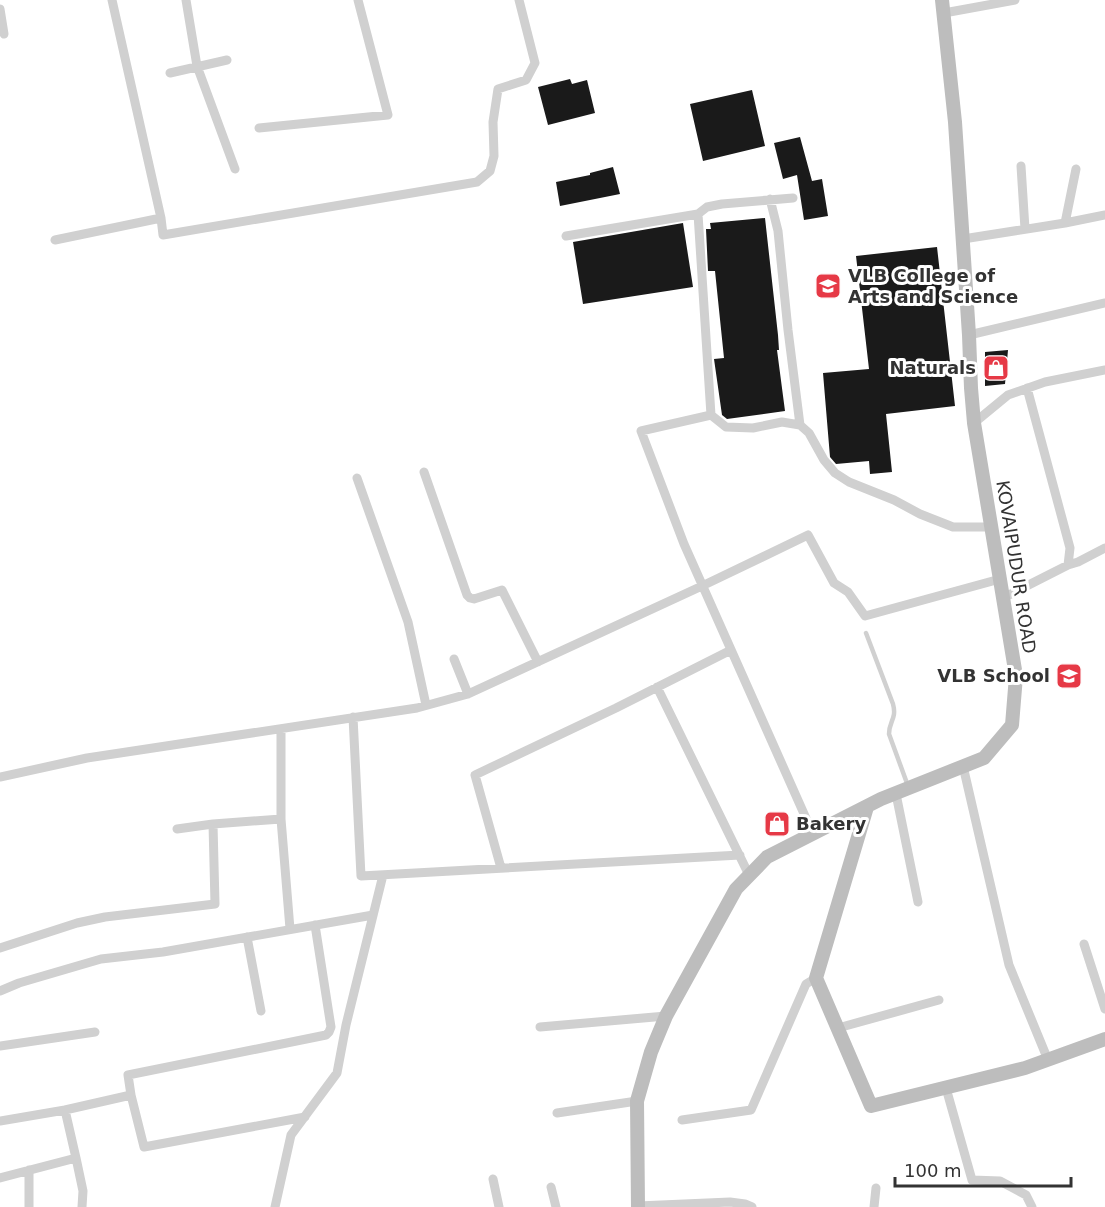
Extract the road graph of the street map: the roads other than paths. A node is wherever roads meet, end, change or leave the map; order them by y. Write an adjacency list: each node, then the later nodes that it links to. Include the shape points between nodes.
1 (112, 0): 20 (street)
2 (186, 0): 10 (street)
3 (358, 0): 12 (street, via 388,115)
4 (519, 0): 20 (street, via 535,63 526,80 498,89 494,156 490,171 477,182 163,235)
5 (1015, 0): 6 (street)
6 (943, 7): 24 (main road, KOVAIPUDUR ROAD)
7 (0, 9): 8 (street)
8 (4, 34)
9 (227, 60): 10 (street)
10 (197, 66): 11 (street); 14 (street)
11 (170, 73)
12 (259, 129)
13 (1021, 166): 22 (street)
14 (235, 169)
15 (1076, 169): 21 (street)
16 (793, 198): 17 (street)
17 (770, 200): 18 (street, via 722,204); 32 (street, via 778,231)
18 (698, 214): 23 (street); 30 (street)
19 (1105, 215): 21 (street)
20 (161, 218): 25 (street)
21 (1065, 223): 22 (street)
22 (1025, 229): 24 (street)
23 (566, 236)
24 (963, 239): 27 (main road, KOVAIPUDUR ROAD)
25 (55, 240)
26 (1105, 303): 27 (street)
27 (969, 335): 31 (main road, KOVAIPUDUR ROAD)
28 (1105, 370): 29 (street)
29 (1027, 388): 31 (street, via 1008,395); 37 (street, via 1070,548)
30 (711, 415): 32 (street, via 726,427 753,428 782,422); 39 (street, via 640,430)
31 (974, 423): 35 (main road, KOVAIPUDUR ROAD)
32 (800, 425): 35 (street, via 835,473 849,482 952,528)
33 (424, 472): 44 (street, via 467,595 474,599 502,590)
34 (357, 478): 47 (street, via 408,622)
35 (991, 527): 38 (main road, KOVAIPUDUR ROAD)
36 (1105, 548): 37 (street)
37 (1068, 565): 40 (street)
38 (1000, 579): 39 (street, via 865,616 848,592 834,584 808,535); 40 (main road, KOVAIPUDUR ROAD)
39 (702, 586): 42 (street); 44 (street)
40 (1003, 598): 50 (main road, KOVAIPUDUR ROAD, via 1016,676 1012,725 984,758)
41 (866, 633): 52 (lane, via 893,704 895,716 889,734)
42 (730, 650): 45 (street); 57 (street)
43 (454, 659): 46 (street)
44 (538, 662): 46 (street)
45 (657, 687): 58 (street); 59 (street, via 475,775)
46 (468, 694): 47 (street)
47 (426, 705): 48 (street)
48 (353, 717): 49 (street); 60 (street, via 361,876)
49 (281, 729): 51 (street, via 87,758); 54 (street)
50 (963, 766): 52 (main road, KOVAIPUDUR ROAD); 80 (street, via 1009,965)
51 (0, 777)
52 (903, 791): 53 (main road, KOVAIPUDUR ROAD); 62 (street)
53 (867, 807): 57 (main road, KOVAIPUDUR ROAD); 69 (main road)
54 (281, 819): 55 (street); 65 (street)
55 (213, 824): 56 (street); 68 (street, via 215,904 96,919)
56 (177, 829)
57 (813, 834): 61 (main road, KOVAIPUDUR ROAD, via 766,857)
58 (740, 855): 59 (street); 61 (street)
59 (501, 868): 60 (street)
60 (383, 875): 63 (street)
61 (749, 875): 74 (main road, KOVAIPUDUR ROAD, via 736,889)
62 (918, 902)
63 (373, 915): 64 (street); 86 (street, via 337,1074)
64 (315, 925): 65 (street); 82 (street, via 331,1027 326,1035 128,1075)
65 (290, 929): 66 (street)
66 (247, 937): 70 (street, via 101,959); 73 (street)
67 (1084, 944): 72 (street)
68 (0, 948)
69 (816, 978): 76 (main road); 87 (street, via 806,984 751,1110)
70 (0, 991)
71 (939, 1000): 76 (street)
72 (1105, 1010)
73 (261, 1011)
74 (666, 1016): 75 (street); 83 (main road, KOVAIPUDUR ROAD)
75 (540, 1027)
76 (837, 1028): 81 (main road, via 871,1106)
77 (95, 1032): 79 (street)
78 (1105, 1039): 80 (main road)
79 (0, 1046)
80 (1048, 1060): 81 (main road)
81 (946, 1088): 103 (street, via 972,1180 999,1181 1026,1195)
82 (131, 1095): 84 (street); 86 (street, via 144,1147)
83 (637, 1101): 85 (street); 95 (main road, KOVAIPUDUR ROAD)
84 (65, 1110): 88 (street); 89 (street)
85 (557, 1113)
86 (305, 1117): 98 (street, via 291,1135)
87 (682, 1120)
88 (0, 1121)
89 (76, 1158): 90 (street); 97 (street)
90 (29, 1170): 91 (street); 96 (street)
91 (0, 1178)
92 (493, 1179): 99 (street)
93 (551, 1186): 100 (street)
94 (876, 1188): 102 (street)
95 (638, 1206): 101 (street, via 730,1202)
96 (29, 1207)
97 (82, 1207)
98 (275, 1207)
99 (499, 1207)
100 (555, 1207)
101 (752, 1207)
102 (874, 1207)
103 (1032, 1207)

